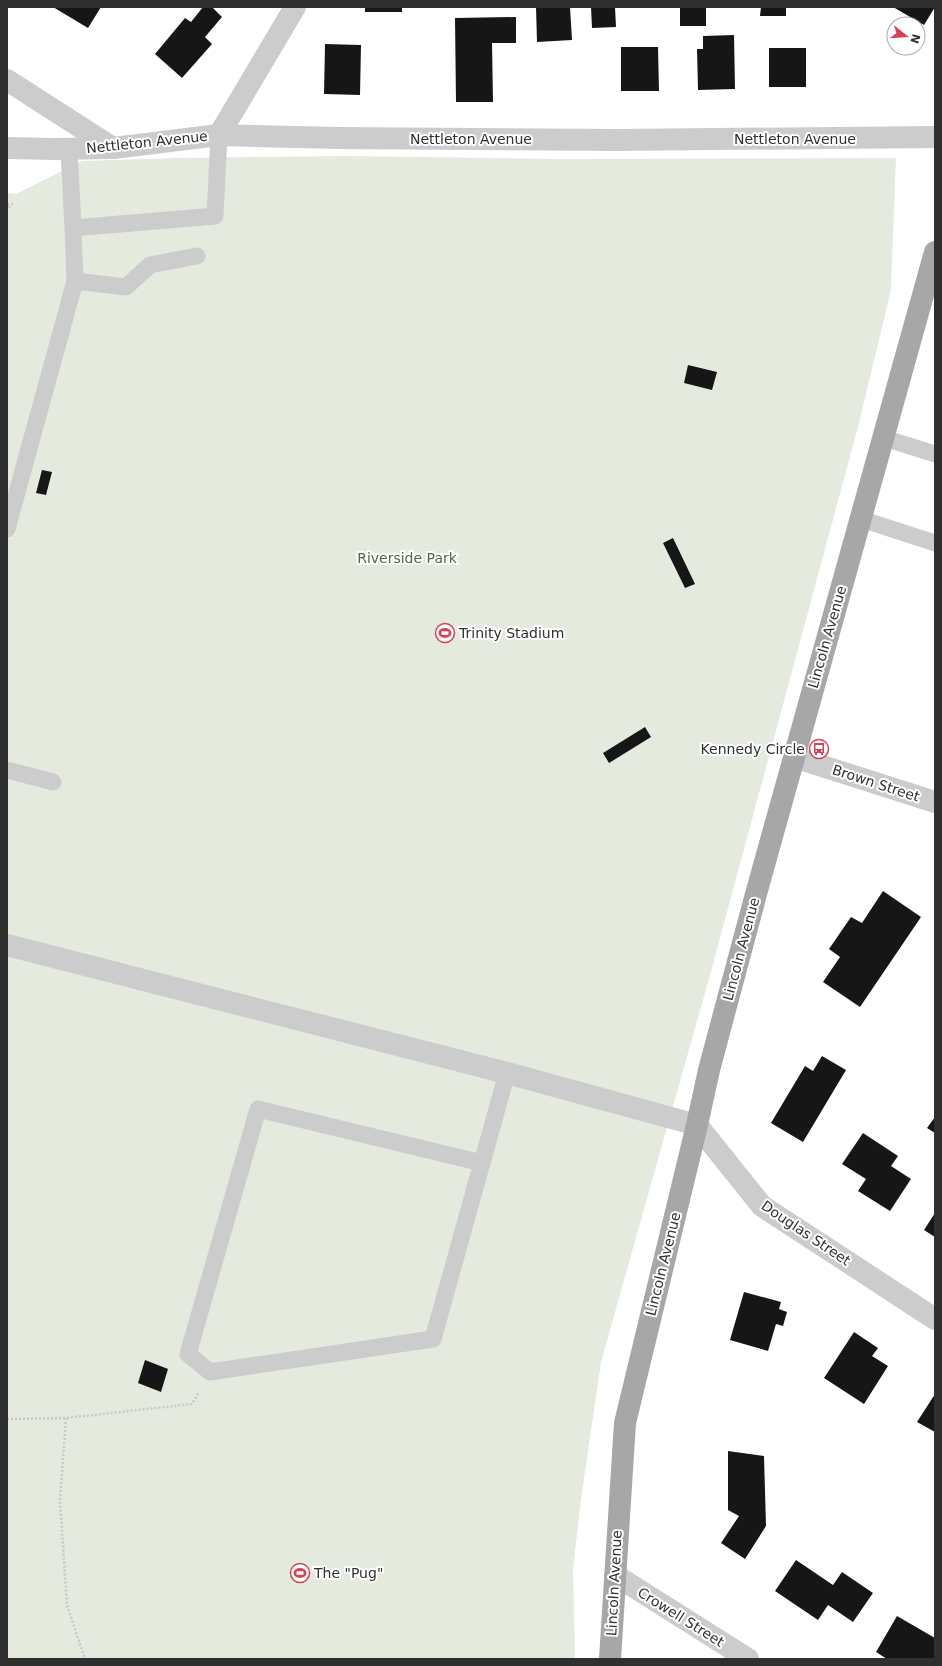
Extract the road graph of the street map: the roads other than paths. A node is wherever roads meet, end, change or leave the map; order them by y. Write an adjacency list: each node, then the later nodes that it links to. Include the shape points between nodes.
1 (295, 7): 3 (street)
2 (7, 80): 6 (street)
3 (219, 135): 4 (street, Nettleton Avenue, via 616,140); 6 (street, Nettleton Avenue); 8 (lane, via 215,216)
4 (935, 137)
5 (7, 148): 7 (street, Nettleton Avenue)
6 (113, 148): 7 (street, Nettleton Avenue)
7 (70, 149): 8 (lane)
8 (73, 228): 11 (lane)
9 (935, 252): 12 (main road, Lincoln Avenue)
10 (197, 256): 11 (lane, via 150,265 126,287)
11 (75, 281): 15 (lane)
12 (884, 438): 13 (lane); 14 (main road, Lincoln Avenue)
13 (935, 454)
14 (861, 520): 16 (lane); 17 (main road, Lincoln Avenue)
15 (7, 529)
16 (935, 543)
17 (794, 757): 20 (street, Brown Street); 23 (main road, Lincoln Avenue, via 708,1070)
18 (7, 770): 19 (lane)
19 (53, 782)
20 (935, 802)
21 (7, 945): 22 (street)
22 (506, 1073): 23 (street); 24 (lane)
23 (697, 1125): 25 (street, Douglas Street, via 762,1206); 26 (main road, Lincoln Avenue, via 625,1423)
24 (482, 1163): 24 (lane, via 433,1339 210,1372 188,1354 258,1109)
25 (935, 1319)
26 (615, 1575): 27 (main road, Lincoln Avenue); 28 (street, Crowell Street)
27 (610, 1659)
28 (748, 1659)

